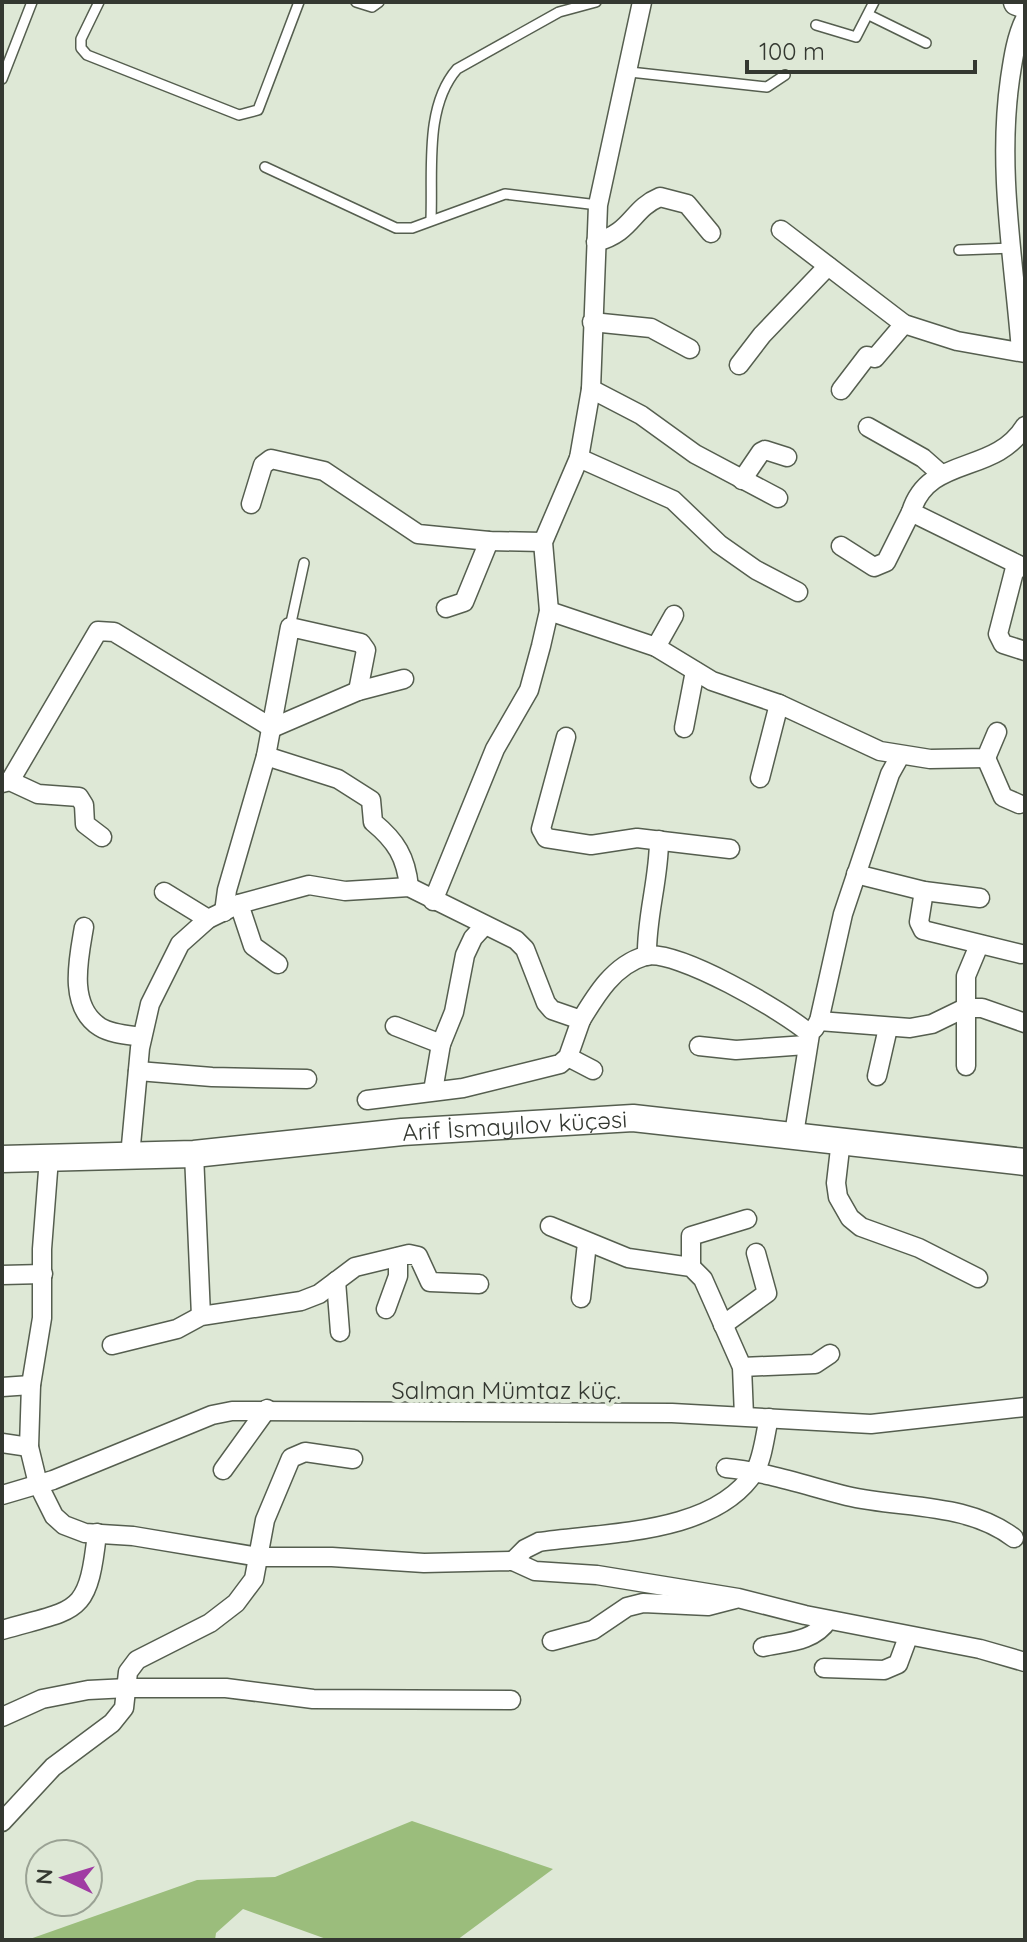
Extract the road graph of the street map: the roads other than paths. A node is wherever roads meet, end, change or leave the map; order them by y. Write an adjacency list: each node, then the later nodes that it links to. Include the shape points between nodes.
1 (32, 2): 17 (lane)
2 (99, 2): 3 (lane, via 81,39 87,55 248,115 258,110)
3 (299, 2)
4 (356, 2): 5 (lane, via 372,7)
5 (379, 2)
6 (596, 2): 20 (lane, via 559,12 457,69 447,81 436,111)
7 (642, 2): 15 (street)
8 (874, 2): 11 (lane)
9 (1017, 2): 10 (street)
10 (1025, 5)
11 (869, 15): 13 (lane, via 856,37); 14 (lane)
12 (1025, 19): 24 (street, via 1003,130)
13 (816, 25)
14 (926, 43)
15 (630, 72): 16 (lane, via 767,87); 19 (street)
16 (785, 75)
17 (2, 79)
18 (265, 167): 20 (lane, via 396,228)
19 (598, 205): 20 (lane, via 505,194); 23 (street)
20 (431, 219)
21 (781, 230): 26 (street)
22 (711, 233): 23 (street, via 687,204 660,197 644,206 619,235)
23 (596, 242): 27 (street)
24 (1013, 248): 25 (lane); 30 (street)
25 (959, 250)
26 (828, 266): 28 (street); 31 (street)
27 (592, 322): 29 (street, via 651,328); 32 (street)
28 (904, 324): 30 (street, via 957,341); 33 (street, via 875,358 867,356)
29 (690, 349)
30 (1023, 352)
31 (739, 365)
32 (591, 389): 37 (street); 39 (street)
33 (841, 390)
34 (1025, 426): 38 (street, via 997,455)
35 (868, 427): 38 (street)
36 (787, 457): 39 (street, via 761,452)
37 (579, 458): 44 (street); 48 (street, via 673,500 719,544)
38 (940, 473): 42 (street, via 923,486)
39 (742, 480): 40 (street)
40 (778, 498)
41 (251, 504): 43 (street, via 263,465 271,459 324,471 418,534)
42 (911, 512): 45 (street, via 881,566 874,567); 47 (street)
43 (489, 541): 44 (street); 49 (street, via 464,602)
44 (543, 542): 50 (street)
45 (841, 546)
46 (304, 563): 52 (lane)
47 (1021, 566): 54 (street, via 998,634 1003,644)
48 (798, 592)
49 (446, 608)
50 (549, 611): 53 (street); 77 (street, via 529,690 495,749)
51 (674, 615): 53 (street)
52 (290, 627): 57 (street, via 361,643 366,650); 59 (street)
53 (656, 647): 55 (street)
54 (1025, 651)
55 (695, 671): 58 (street); 60 (street)
56 (404, 679): 57 (street)
57 (358, 691): 59 (street)
58 (779, 704): 64 (street); 66 (street)
59 (272, 728): 63 (street); 67 (street, via 114,632 98,631)
60 (684, 728)
61 (997, 732): 65 (street)
62 (566, 737): 70 (street, via 541,829 546,838 591,845)
63 (266, 756): 73 (street, via 338,779 371,800 373,822 393,838 403,856); 78 (street)
64 (900, 756): 65 (street); 72 (street)
65 (986, 758): 68 (street, via 1003,797)
66 (760, 778)
67 (6, 782): 69 (street, via 38,794 79,797 85,824)
68 (1019, 804)
69 (102, 837)
70 (659, 840): 71 (street); 83 (street)
71 (730, 849)
72 (856, 874): 74 (street); 90 (street)
73 (409, 887): 77 (street); 78 (street, via 345,891 309,885)
74 (924, 891): 76 (street); 81 (street, via 919,922 923,930)
75 (164, 892): 78 (street)
76 (980, 898)
77 (433, 901): 79 (street)
78 (224, 912): 84 (street, via 253,946); 91 (street, via 180,944 150,1004)
79 (484, 926): 86 (street, via 525,949 552,1010); 92 (street, via 465,955 454,1012)
80 (84, 927): 91 (street, via 79,995 102,1029)
81 (979, 945): 82 (street); 85 (street, via 966,976)
82 (1021, 954)
83 (647, 956): 86 (street, via 621,968 599,990); 90 (street, via 717,977)
84 (278, 964)
85 (965, 1008): 87 (street, via 982,1008); 89 (street, via 932,1024); 95 (street)
86 (581, 1020): 94 (street)
87 (1025, 1023)
88 (395, 1026): 92 (street)
89 (888, 1028): 90 (street); 98 (street)
90 (812, 1033): 93 (street, via 736,1050); 102 (street)
91 (142, 1037): 97 (street)
92 (441, 1044): 100 (street)
93 (699, 1046)
94 (568, 1057): 96 (street); 100 (street, via 540,1072)
95 (966, 1066)
96 (593, 1070)
97 (138, 1071): 99 (street); 105 (street)
98 (877, 1076)
99 (307, 1079)
100 (433, 1091): 101 (street)
101 (367, 1100)
102 (794, 1134): 103 (street, Arif İsmayılov küçəsi); 104 (street, Arif İsmayılov küçəsi, via 633,1118 402,1132)
103 (841, 1140): 108 (street, Arif İsmayılov küçəsi); 117 (street, via 836,1183 850,1218)
104 (194, 1154): 105 (street, Arif İsmayılov küçəsi); 122 (street)
105 (130, 1156): 106 (street, Arif İsmayılov küçəsi)
106 (49, 1158): 107 (street, Arif İsmayılov küçəsi); 115 (street)
107 (2, 1159)
108 (1025, 1162)
109 (747, 1219): 114 (street, via 691,1236)
110 (550, 1226): 111 (street)
111 (587, 1243): 114 (street, via 628,1258); 120 (street)
112 (756, 1253): 123 (street, via 767,1293)
113 (398, 1257): 118 (street, via 355,1267); 119 (street, via 418,1256 430,1282); 121 (street, via 398,1276)
114 (691, 1267): 123 (street, via 703,1279)
115 (43, 1274): 116 (street); 128 (street)
116 (2, 1275)
117 (978, 1278)
118 (336, 1281): 122 (street, via 301,1301); 124 (street)
119 (479, 1284)
120 (581, 1298)
121 (386, 1309)
122 (201, 1316): 125 (street, via 177,1329)
123 (723, 1325): 127 (street)
124 (340, 1332)
125 (112, 1345)
126 (830, 1354): 127 (street, via 815,1364)
127 (742, 1367): 132 (street)
128 (31, 1385): 129 (street); 135 (street)
129 (2, 1387)
130 (1025, 1407): 133 (street, Salman Mümtaz küç., via 895,1423)
131 (267, 1409): 132 (street, Salman Mümtaz küç.); 138 (street); 140 (street, Salman Mümtaz küç., via 212,1415)
132 (744, 1416): 133 (street, Salman Mümtaz küç.)
133 (769, 1418): 139 (street)
134 (2, 1443): 135 (street)
135 (29, 1447): 140 (street)
136 (353, 1459): 144 (street, via 305,1452 291,1458 265,1520)
137 (726, 1468): 139 (street)
138 (223, 1470)
139 (756, 1470): 143 (street, via 849,1496 964,1513); 145 (street, via 732,1496 704,1514 654,1527 539,1542)
140 (38, 1484): 141 (street, Salman Mümtaz küç.); 142 (street, via 64,1525)
141 (2, 1495)
142 (97, 1533): 144 (street); 148 (street, via 86,1596 65,1612)
143 (1014, 1538)
144 (259, 1557): 145 (street); 154 (street, via 254,1579 236,1603 210,1623 137,1660 128,1672)
145 (513, 1561): 146 (street, via 535,1571 597,1575)
146 (738, 1598): 147 (street); 150 (street, via 708,1606 643,1603 627,1607 593,1630)
147 (828, 1620): 149 (street); 151 (street, via 808,1637)
148 (2, 1630)
149 (908, 1637): 152 (street); 153 (street, via 898,1664 884,1670)
150 (552, 1641)
151 (763, 1647)
152 (1025, 1662)
153 (824, 1668)
154 (128, 1688): 155 (street, via 226,1688 313,1699); 156 (street, via 42,1699); 157 (street, via 124,1708 112,1723 53,1767)
155 (511, 1700)
156 (2, 1717)
157 (2, 1822)

